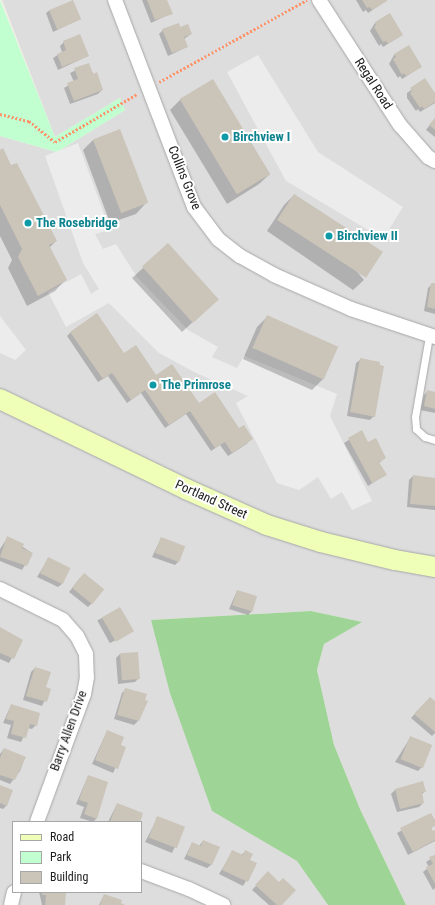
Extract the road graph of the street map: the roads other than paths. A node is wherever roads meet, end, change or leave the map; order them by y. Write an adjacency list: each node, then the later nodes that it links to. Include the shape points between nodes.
1 (115, 0): 4 (street, Collins Grove, via 194,207 218,239 240,256 274,275 351,310)
2 (319, 0): 3 (street, Regal Road, via 400,126)
3 (435, 161)
4 (432, 337): 6 (lane, via 415,417 416,429 425,438)
5 (0, 399): 7 (main road, Portland Street, via 186,489 267,525 321,542 395,560)
6 (435, 440)
7 (435, 566)
8 (0, 589): 9 (street, Barry Allen Drive, via 63,620 77,636 86,654 87,677 84,694)
9 (37, 821)
10 (142, 870): 13 (street)
11 (14, 893): 12 (street)
12 (11, 905)
13 (223, 905)

